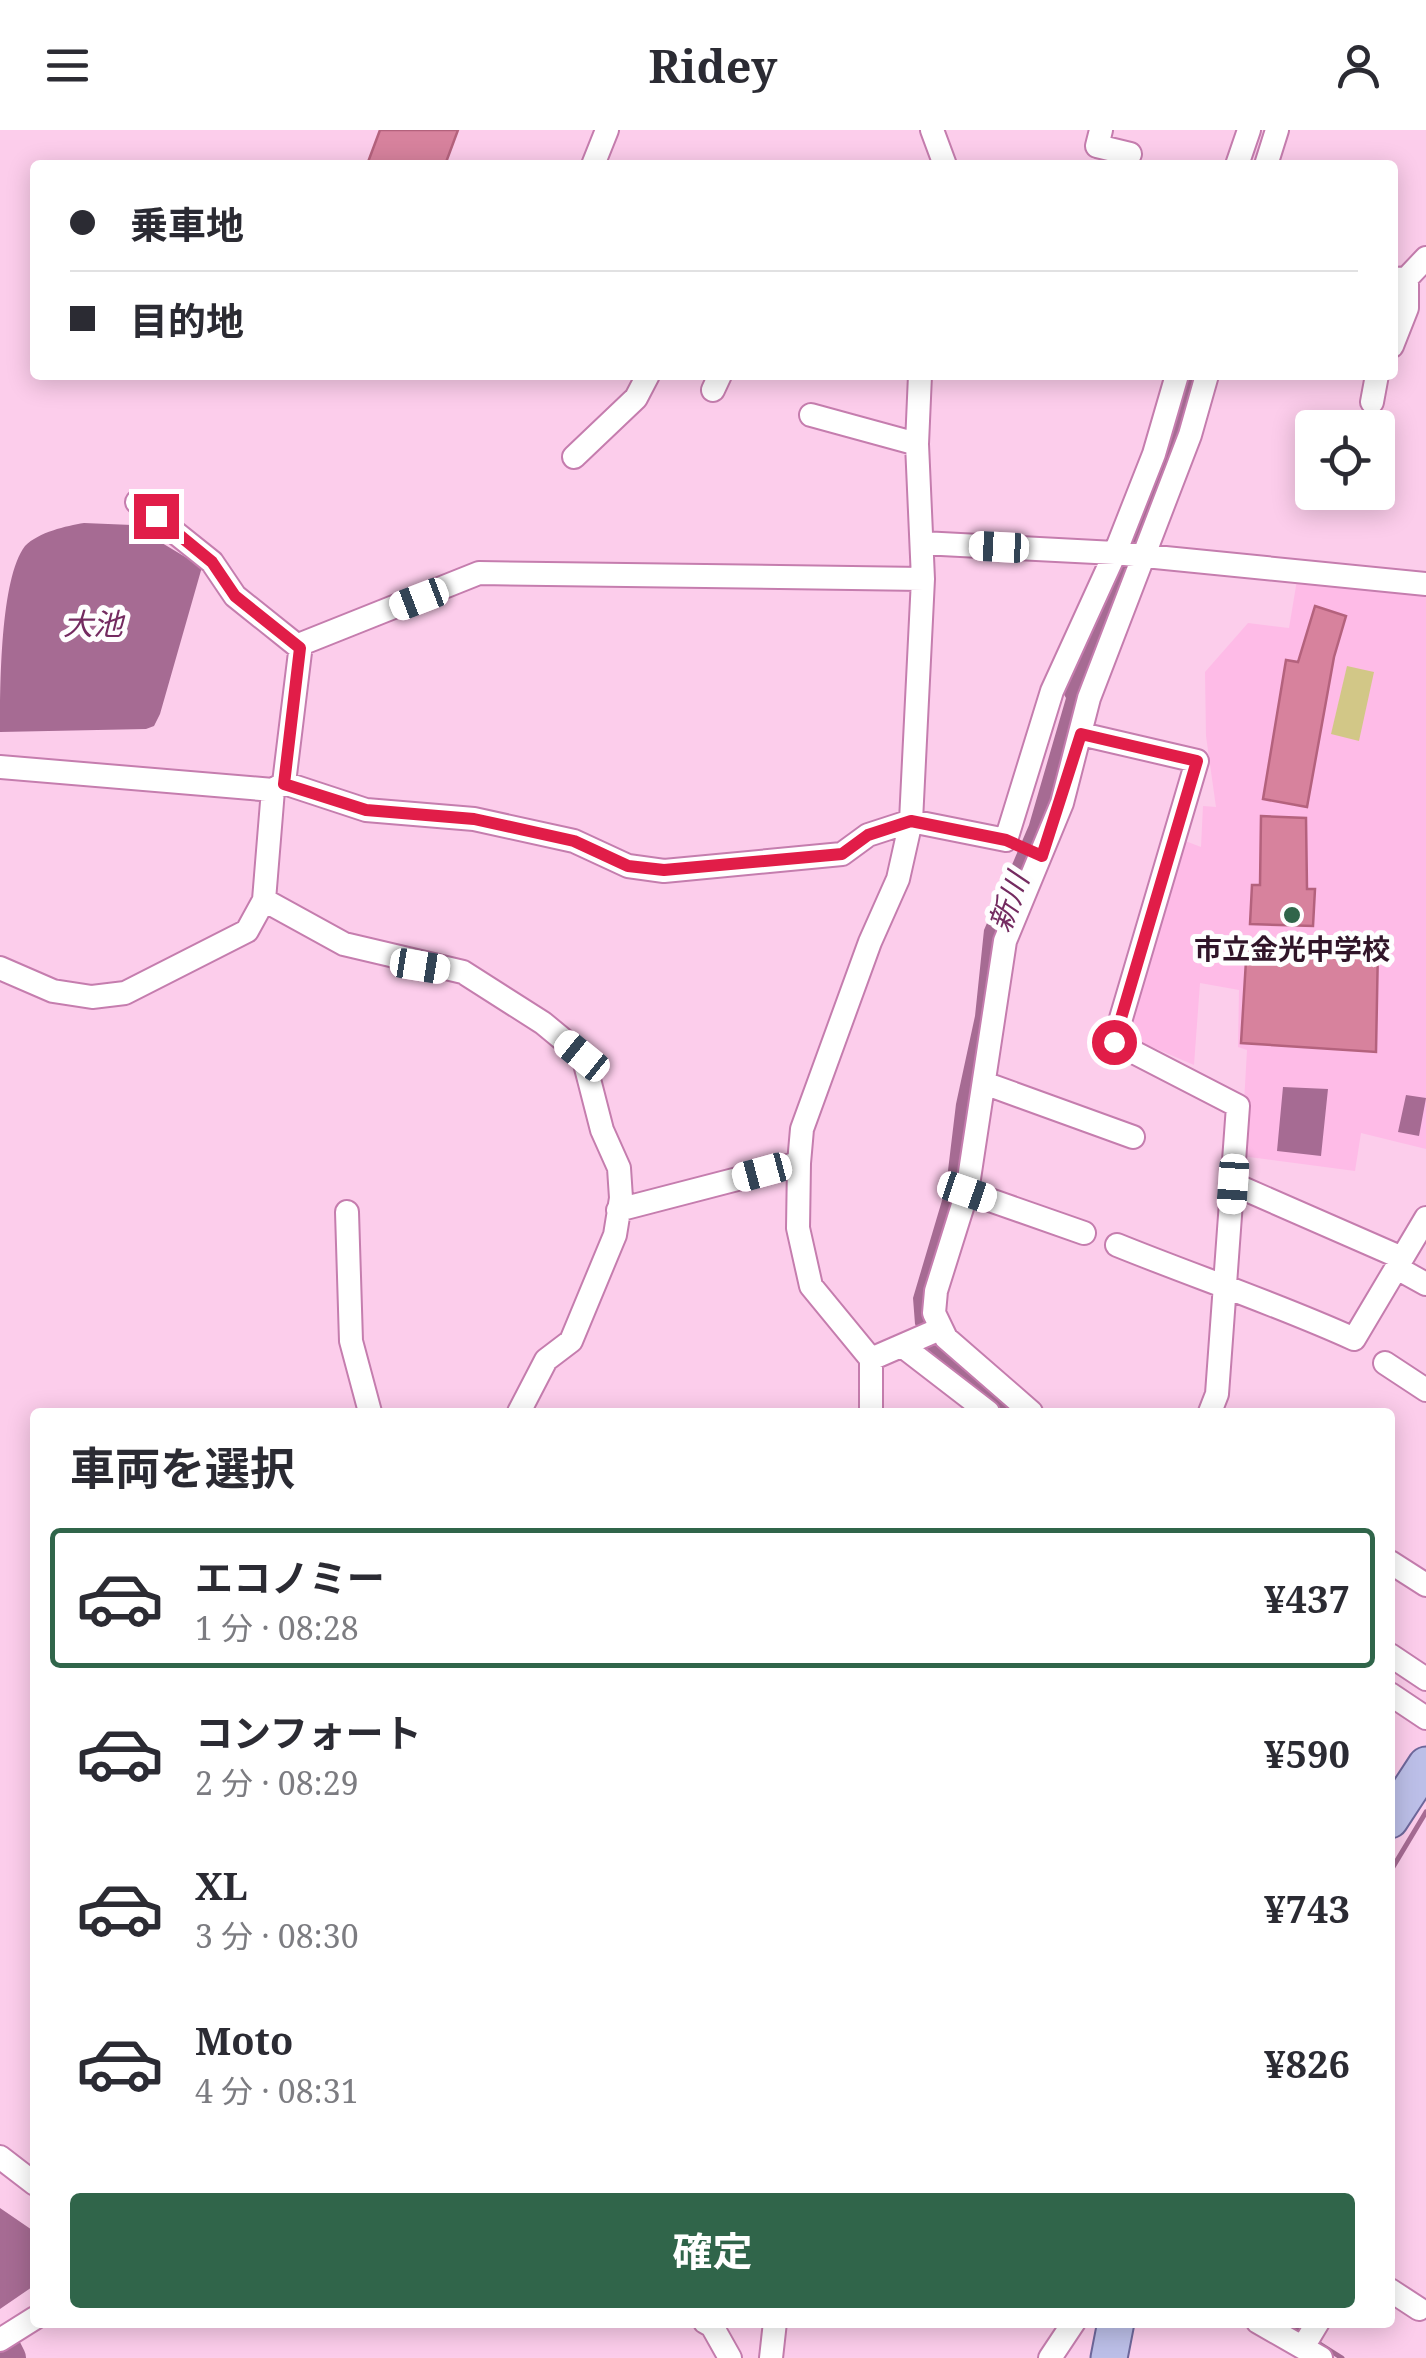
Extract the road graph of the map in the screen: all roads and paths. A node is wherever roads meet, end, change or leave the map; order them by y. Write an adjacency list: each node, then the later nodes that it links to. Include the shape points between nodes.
1 (607, 130): 7 (street)
2 (932, 130): 8 (street)
3 (1101, 130): 6 (street, via 1097,146)
4 (1249, 130): 9 (street)
5 (1277, 130): 10 (street)
6 (1130, 154)
7 (595, 160)
8 (943, 160)
9 (1239, 160)
10 (1268, 160)
11 (1426, 258): 12 (street)
12 (1400, 279): 13 (street, via 1407,308)
13 (1398, 331)
14 (645, 380): 22 (street, via 636,398)
15 (917, 380): 21 (street)
16 (1176, 380): 25 (street)
17 (1205, 380): 26 (street)
18 (1376, 380): 19 (street)
19 (1372, 402)
20 (811, 414): 21 (street)
21 (918, 444): 24 (street)
22 (574, 457)
23 (137, 502): 29 (street, via 212,562 235,596)
24 (922, 543): 25 (street); 27 (street)
25 (1115, 553): 26 (street); 34 (street, via 1052,690)
26 (1143, 559): 28 (street); 30 (street, via 1088,698)
27 (923, 579): 29 (street, via 479,573); 33 (street)
28 (1426, 584)
29 (300, 648): 32 (street)
30 (1081, 734): 35 (street); 41 (street, via 1197,761 1114,1042 1238,1106)
31 (0, 767): 32 (street)
32 (278, 787): 33 (street, via 366,810 474,819 574,841 628,866 664,870 842,854 868,835); 36 (street)
33 (911, 821): 34 (street); 40 (street, via 898,878 802,1129)
34 (1006, 840): 35 (street)
35 (1042, 856): 38 (street, via 1004,941)
36 (264, 900): 37 (street, via 246,931 125,993 53,991); 43 (street, via 344,944 463,972 582,1056 619,1168)
37 (0, 968)
38 (984, 1083): 39 (street); 42 (street)
39 (1133, 1137)
40 (798, 1163): 43 (street); 53 (street, via 798,1228 812,1286)
41 (1233, 1184): 48 (street); 50 (street)
42 (967, 1192): 46 (street); 51 (street, via 936,1292)
43 (618, 1210): 57 (street, via 615,1235 571,1341 546,1360)
44 (347, 1212): 56 (street, via 351,1341)
45 (1426, 1218): 48 (street)
46 (1084, 1234)
47 (1117, 1245): 50 (street)
48 (1399, 1263): 49 (street); 50 (street, via 1354,1340 1274,1302)
49 (1426, 1284)
50 (1226, 1289): 61 (street)
51 (940, 1329): 52 (street); 60 (street)
52 (905, 1348): 53 (street); 59 (street)
53 (871, 1359): 58 (street)
54 (1385, 1363): 55 (street)
55 (1426, 1390)
56 (369, 1408)
57 (521, 1408)
58 (870, 1408)
59 (983, 1408)
60 (1027, 1408)
61 (1212, 1408)
62 (1395, 1565): 63 (street)
63 (1426, 1585)
64 (1395, 1658): 65 (street)
65 (1426, 1680)
66 (1395, 1697): 67 (street)
67 (1426, 1718)
68 (1426, 1764): 69 (main road)
69 (1395, 1812)
70 (0, 2157): 71 (street)
71 (30, 2180)
72 (1395, 2293): 73 (street)
73 (1420, 2309)
74 (30, 2321): 80 (street)
75 (713, 2328): 82 (street)
76 (774, 2328): 83 (street)
77 (1070, 2328): 84 (street)
78 (1115, 2328): 85 (main road)
79 (1276, 2328): 81 (street)
80 (0, 2340)
81 (1312, 2340)
82 (730, 2358)
83 (771, 2358)
84 (1050, 2358)
85 (1109, 2358)

